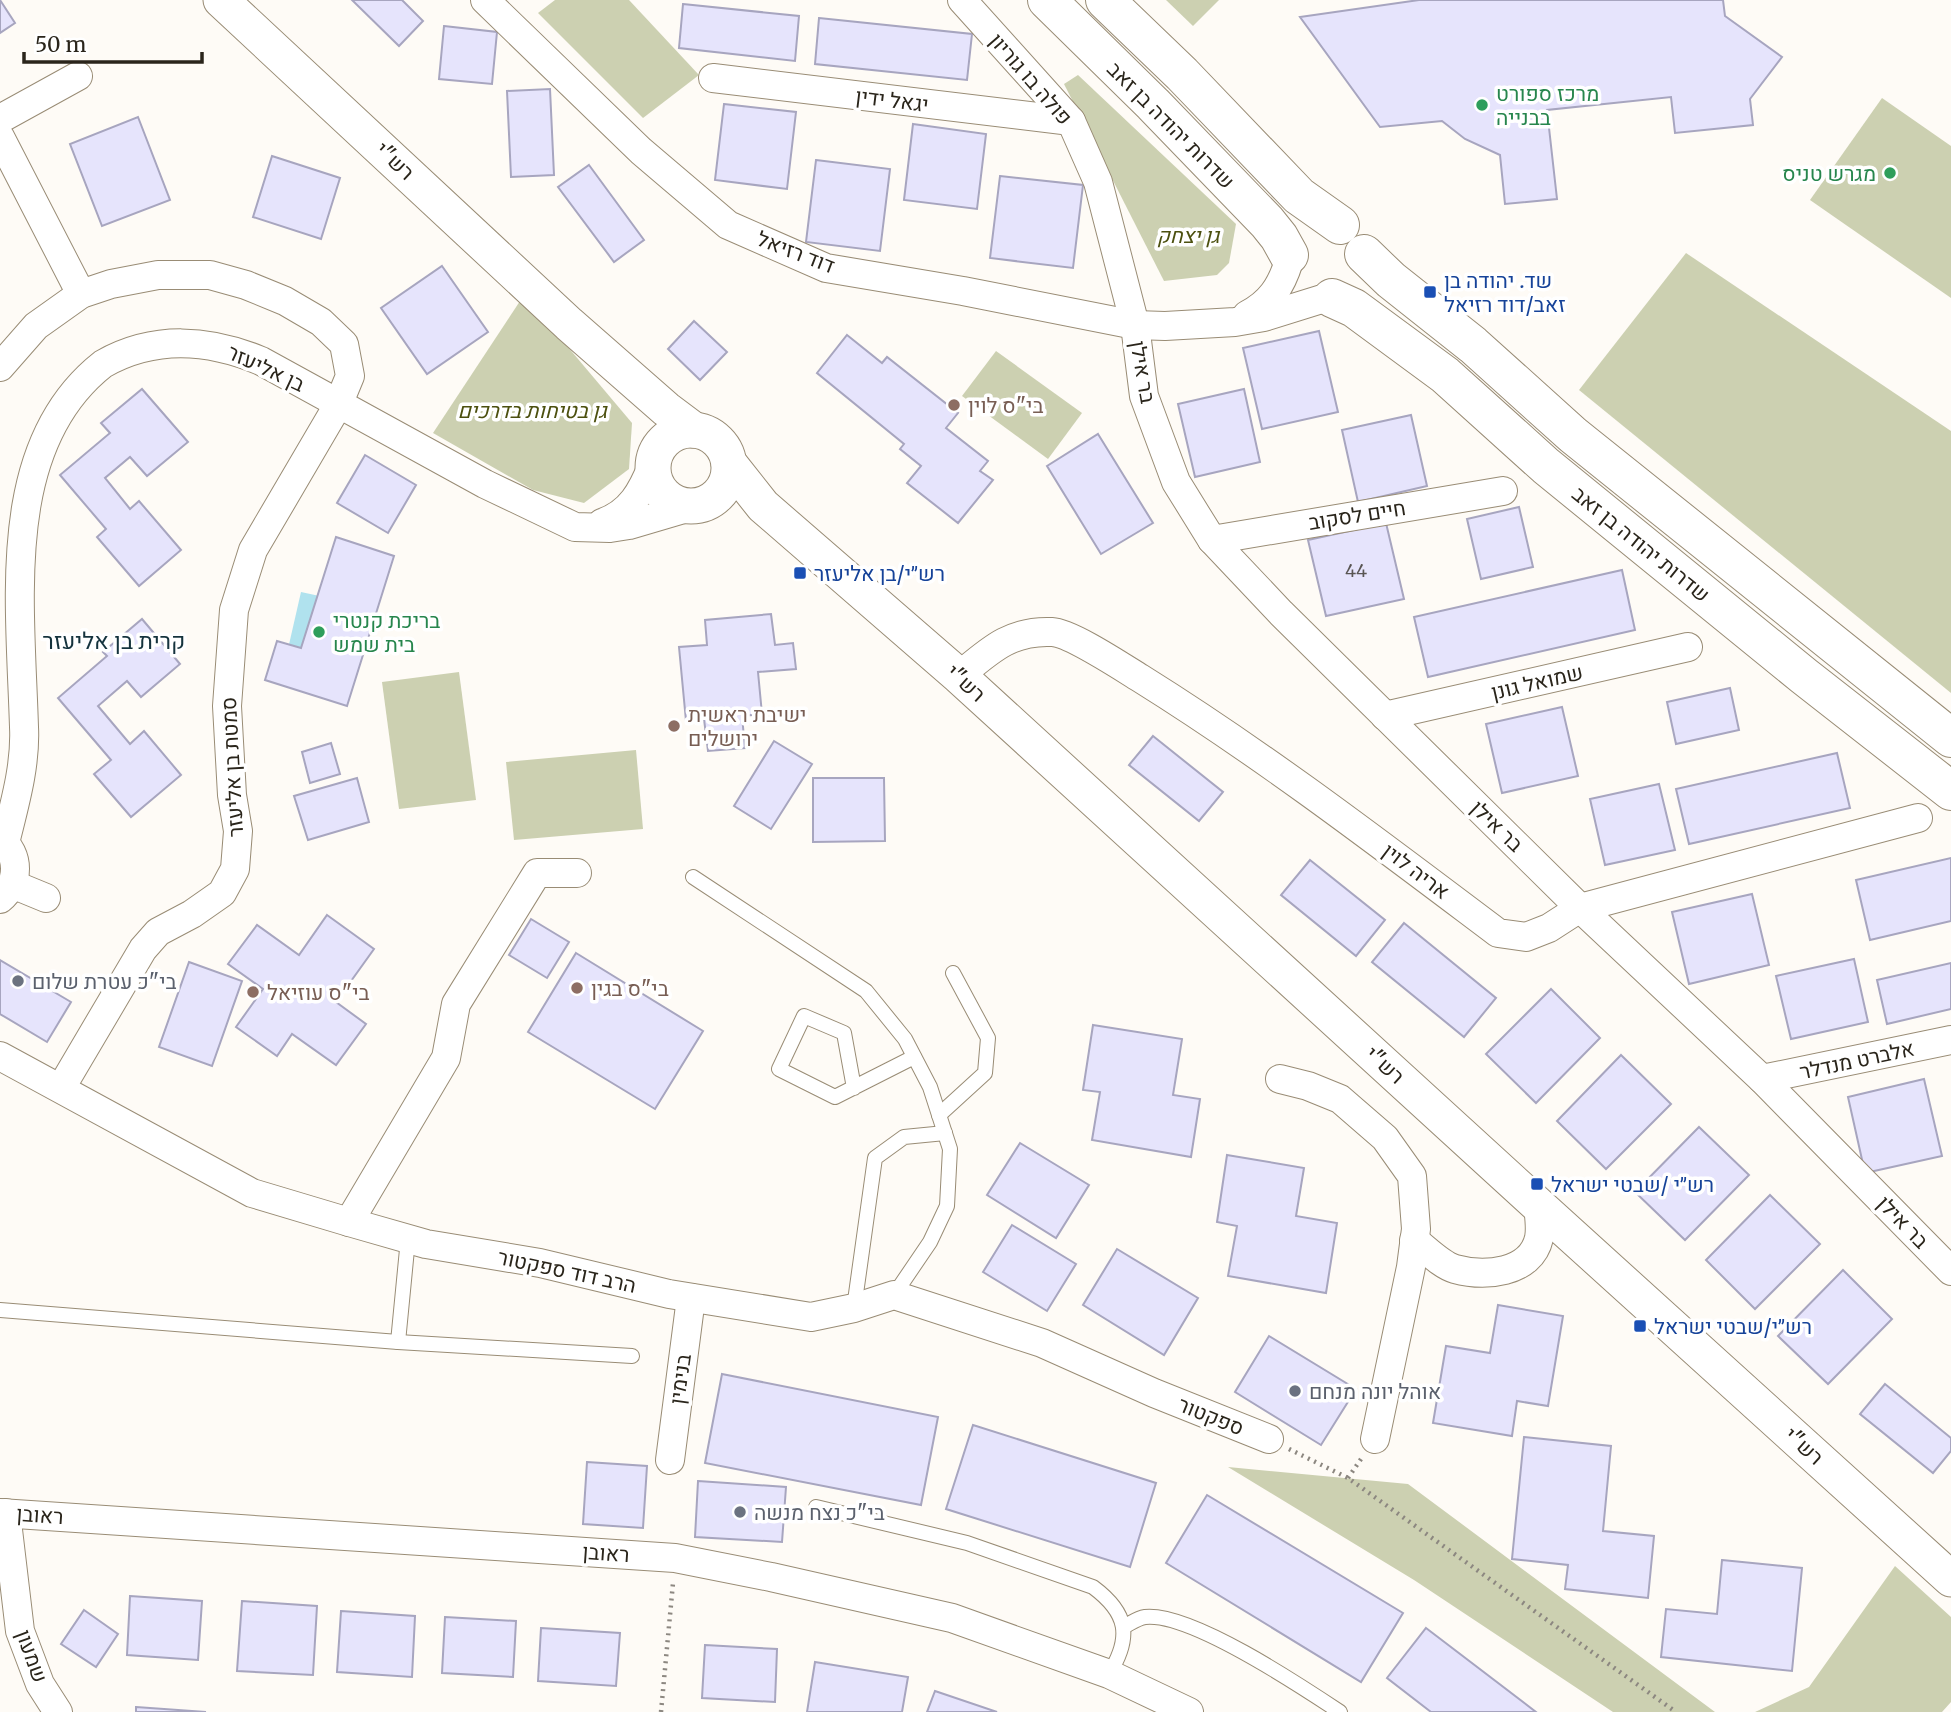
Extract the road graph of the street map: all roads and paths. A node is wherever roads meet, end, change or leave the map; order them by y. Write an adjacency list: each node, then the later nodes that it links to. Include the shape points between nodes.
1 (221, 0): 17 (street, רש"י)
2 (485, 0): 18 (street, דוד רזיאל, via 641,151 728,225 826,268)
3 (962, 0): 9 (street, פולה בו גוריון)
4 (1047, 0): 13 (main road, שדרות יהודה בן זאב, via 1267,222)
5 (1105, 0): 11 (main road, שדרות יהודה בן זאב, via 1299,196)
6 (78, 76): 8 (street)
7 (713, 78): 9 (street, יגאל ידין)
8 (0, 119)
9 (1071, 121): 18 (street, פולה בו גוריון, via 1098,182)
10 (0, 137): 14 (street)
11 (1340, 225): 12 (main road, via 1355,236); 13 (main road, via 1307,228 1292,244)
12 (1364, 254): 15 (main road, via 1364,266 1353,288); 33 (main road, שדרות יהודה בן זאב, via 1573,435)
13 (1289, 258): 15 (main road, via 1296,282 1314,296); 16 (street, דוד רזיאל, via 1270,299)
14 (80, 294): 19 (street, via 36,326); 20 (street, via 158,275 210,275 285,301 321,322 344,344 349,376)
15 (1328, 298): 16 (street, דוד רזיאל); 34 (main road, שדרות יהודה בן זאב, via 1354,308 1445,375 1557,474)
16 (1235, 322): 18 (street, דוד רזיאל)
17 (569, 324): 21 (street, רש"י); 22 (street, רש"י, via 638,411 650,432)
18 (1135, 325): 27 (street, בר אילן, via 1144,396 1175,482)
19 (0, 367)
20 (338, 405): 26 (street, בן אליעזר); 30 (street, בן אליעזר, via 261,361 234,350 189,342 140,349 78,378 49,406 30,434 17,467 9,544); 48 (street, סמטת בן אליעזר, via 253,550 234,610 226,706 238,831 235,869 222,893 158,932)
21 (694, 430): 22 (street, via 672,435); 23 (street, via 722,445)
22 (655, 458): 25 (street, via 654,477 667,498); 26 (street, via 632,505 612,520)
23 (729, 464): 25 (street, via 725,487 717,497); 28 (street, רש"י, via 763,506)
24 (1503, 491): 27 (street, חיים לסקוב)
25 (698, 505): 26 (street, בן אליעזר, via 629,525); 28 (street, רש"י, via 743,516)
26 (575, 527)
27 (1212, 540): 32 (street, בר אילן)
28 (816, 554): 31 (street, רש"י)
29 (1688, 648): 32 (street, שמואל גונן)
30 (9, 656): 36 (street, בן אליעזר, via 25,730 18,791)
31 (959, 676): 41 (street, אריה לוין, via 992,649 1020,634 1055,632 1102,654 1286,774 1498,933 1526,937); 52 (street, רש"י)
32 (1385, 716): 41 (street, בר אילן)
33 (1951, 738)
34 (1951, 791)
35 (1918, 818): 41 (street, אריה לוין)
36 (3, 841): 39 (street, via 16,873)
37 (577, 873): 53 (street, via 537,873 456,1004 446,1058)
38 (692, 877): 45 (lane, via 866,991)
39 (6, 891): 40 (street)
40 (46, 898)
41 (1580, 908): 47 (street, בר אילן)
42 (953, 973): 50 (lane, via 988,1038 985,1073)
43 (1951, 1040): 47 (street, אלברט מנדלר)
44 (0, 1056): 48 (street, הרב דוד ספקטור)
45 (915, 1057): 49 (lane); 50 (lane)
46 (1280, 1079): 55 (street, via 1339,1100 1385,1138 1412,1176)
47 (1762, 1079): 56 (street, בר אילן)
48 (61, 1088): 53 (street, הרב דוד ספקטור, via 252,1193)
49 (854, 1088): 49 (lane, via 835,1097 779,1069 804,1016 844,1033)
50 (939, 1115): 51 (lane)
51 (945, 1133): 57 (lane, via 950,1149 947,1206 930,1242); 59 (lane, via 904,1137 875,1157)
52 (1538, 1205): 55 (street, via 1539,1240 1532,1254 1505,1271 1453,1269); 69 (street, רש"י)
53 (349, 1222): 54 (street, הרב דוד ספקטור)
54 (408, 1239): 58 (street, הרב דוד ספקטור); 61 (lane)
55 (1414, 1241): 64 (street)
56 (1951, 1271)
57 (894, 1295): 59 (street, הרב דוד ספקטור); 63 (street, ספקטור, via 1042,1343)
58 (691, 1298): 59 (street, הרב דוד ספקטור, via 811,1317); 65 (street, בנימין)
59 (854, 1308)
60 (0, 1310): 61 (lane)
61 (398, 1342): 62 (lane)
62 (632, 1356)
63 (1269, 1439): 77 (path, via 1348,1478)
64 (1375, 1439)
65 (670, 1460)
66 (816, 1507): 70 (lane, via 967,1543 1074,1579 1107,1597)
67 (3, 1513): 68 (street, ראובן); 71 (street, שמעון)
68 (675, 1558): 72 (street, ראובן, via 952,1618); 74 (path)
69 (1951, 1579)
70 (1125, 1626): 72 (lane, via 1124,1641); 76 (lane, via 1143,1617 1189,1627 1244,1652)
71 (10, 1636): 73 (street, שמעון)
72 (1109, 1674): 75 (street, ראובן)
73 (58, 1712)
74 (661, 1712)
75 (1189, 1712)
76 (1340, 1712)
77 (1676, 1712)

